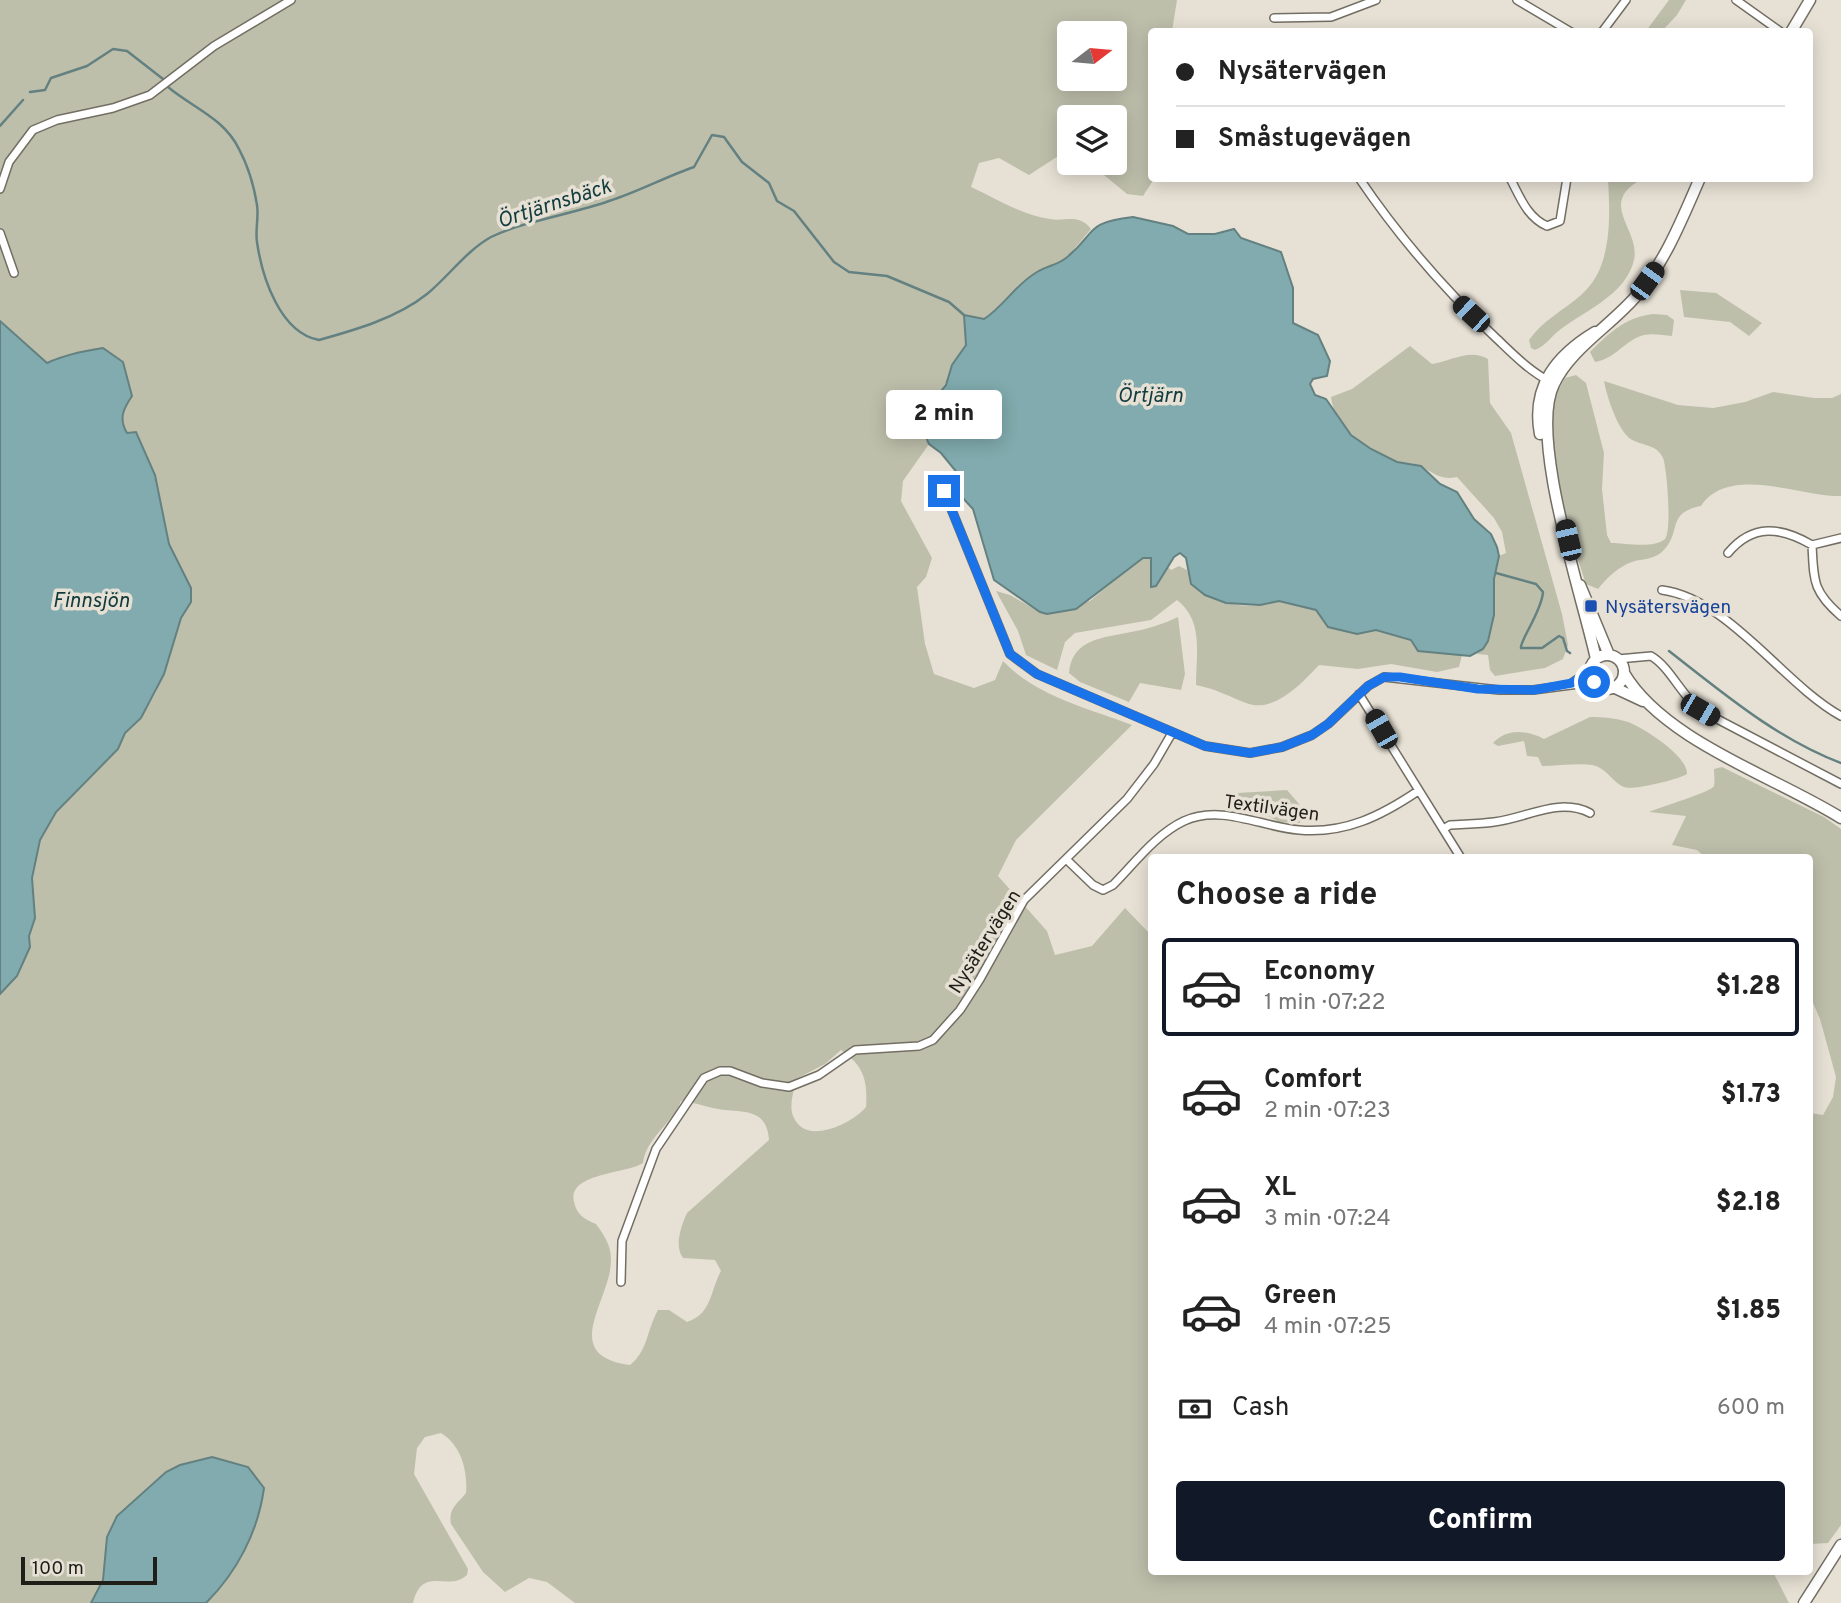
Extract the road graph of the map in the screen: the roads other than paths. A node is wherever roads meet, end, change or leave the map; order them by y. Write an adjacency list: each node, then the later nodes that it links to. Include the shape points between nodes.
1 (291, 0): 16 (street, via 214,46 150,95 33,130 9,162)
2 (1376, 0): 7 (street, via 1331,17)
3 (1517, 0): 8 (street)
4 (1626, 0): 9 (street)
5 (1736, 0): 10 (street)
6 (1810, 0): 11 (street)
7 (1274, 18)
8 (1563, 28)
9 (1605, 28)
10 (1775, 28)
11 (1793, 28)
12 (1362, 182): 19 (street, via 1453,298 1523,363)
13 (1512, 182): 14 (street, via 1535,220 1547,226 1560,221)
14 (1567, 182)
15 (1698, 182): 19 (street, via 1668,250 1639,293 1615,318 1569,349)
16 (0, 189)
17 (0, 233): 18 (street)
18 (14, 273)
19 (1550, 381): 24 (street, via 1538,414)
20 (944, 491): 38 (street, via 1010,654 1018,662)
21 (1841, 538): 22 (street)
22 (1812, 545): 23 (street, via 1790,533 1760,530 1744,536); 26 (street, via 1818,591)
23 (1728, 553)
24 (1578, 581): 27 (street); 29 (street)
25 (1662, 590): 37 (street, via 1681,592 1739,630 1806,693)
26 (1841, 615)
27 (1614, 657): 28 (street); 29 (street); 31 (street)
28 (1638, 657): 31 (street); 39 (street, via 1656,659 1700,710)
29 (1596, 659): 30 (street)
30 (1591, 670): 32 (street); 33 (street)
31 (1624, 672): 34 (street); 36 (street)
32 (1594, 682): 33 (street); 34 (street, via 1603,688)
33 (1572, 683): 35 (street, via 1499,690 1390,676)
34 (1613, 687): 36 (street)
35 (1359, 694): 38 (street, via 1312,735 1274,749 1228,752); 40 (street)
36 (1647, 703): 42 (street, via 1765,779)
37 (1841, 716)
38 (1172, 733): 45 (street, Nysätervägen, via 1141,782)
39 (1841, 784)
40 (1418, 791): 43 (street); 45 (street, Textilvägen, via 1369,820 1336,830 1296,830 1236,817 1197,816 1166,833 1103,890)
41 (1590, 813): 43 (street, via 1573,805 1559,806)
42 (1841, 818)
43 (1443, 829): 44 (street)
44 (1459, 854)
45 (1067, 860): 46 (street, Nysätervägen, via 1024,900 960,1010 926,1044 855,1049 819,1075 789,1087 730,1071 704,1078 656,1149 622,1241)
46 (621, 1282)
47 (1841, 1545): 48 (street)
48 (1804, 1603)

